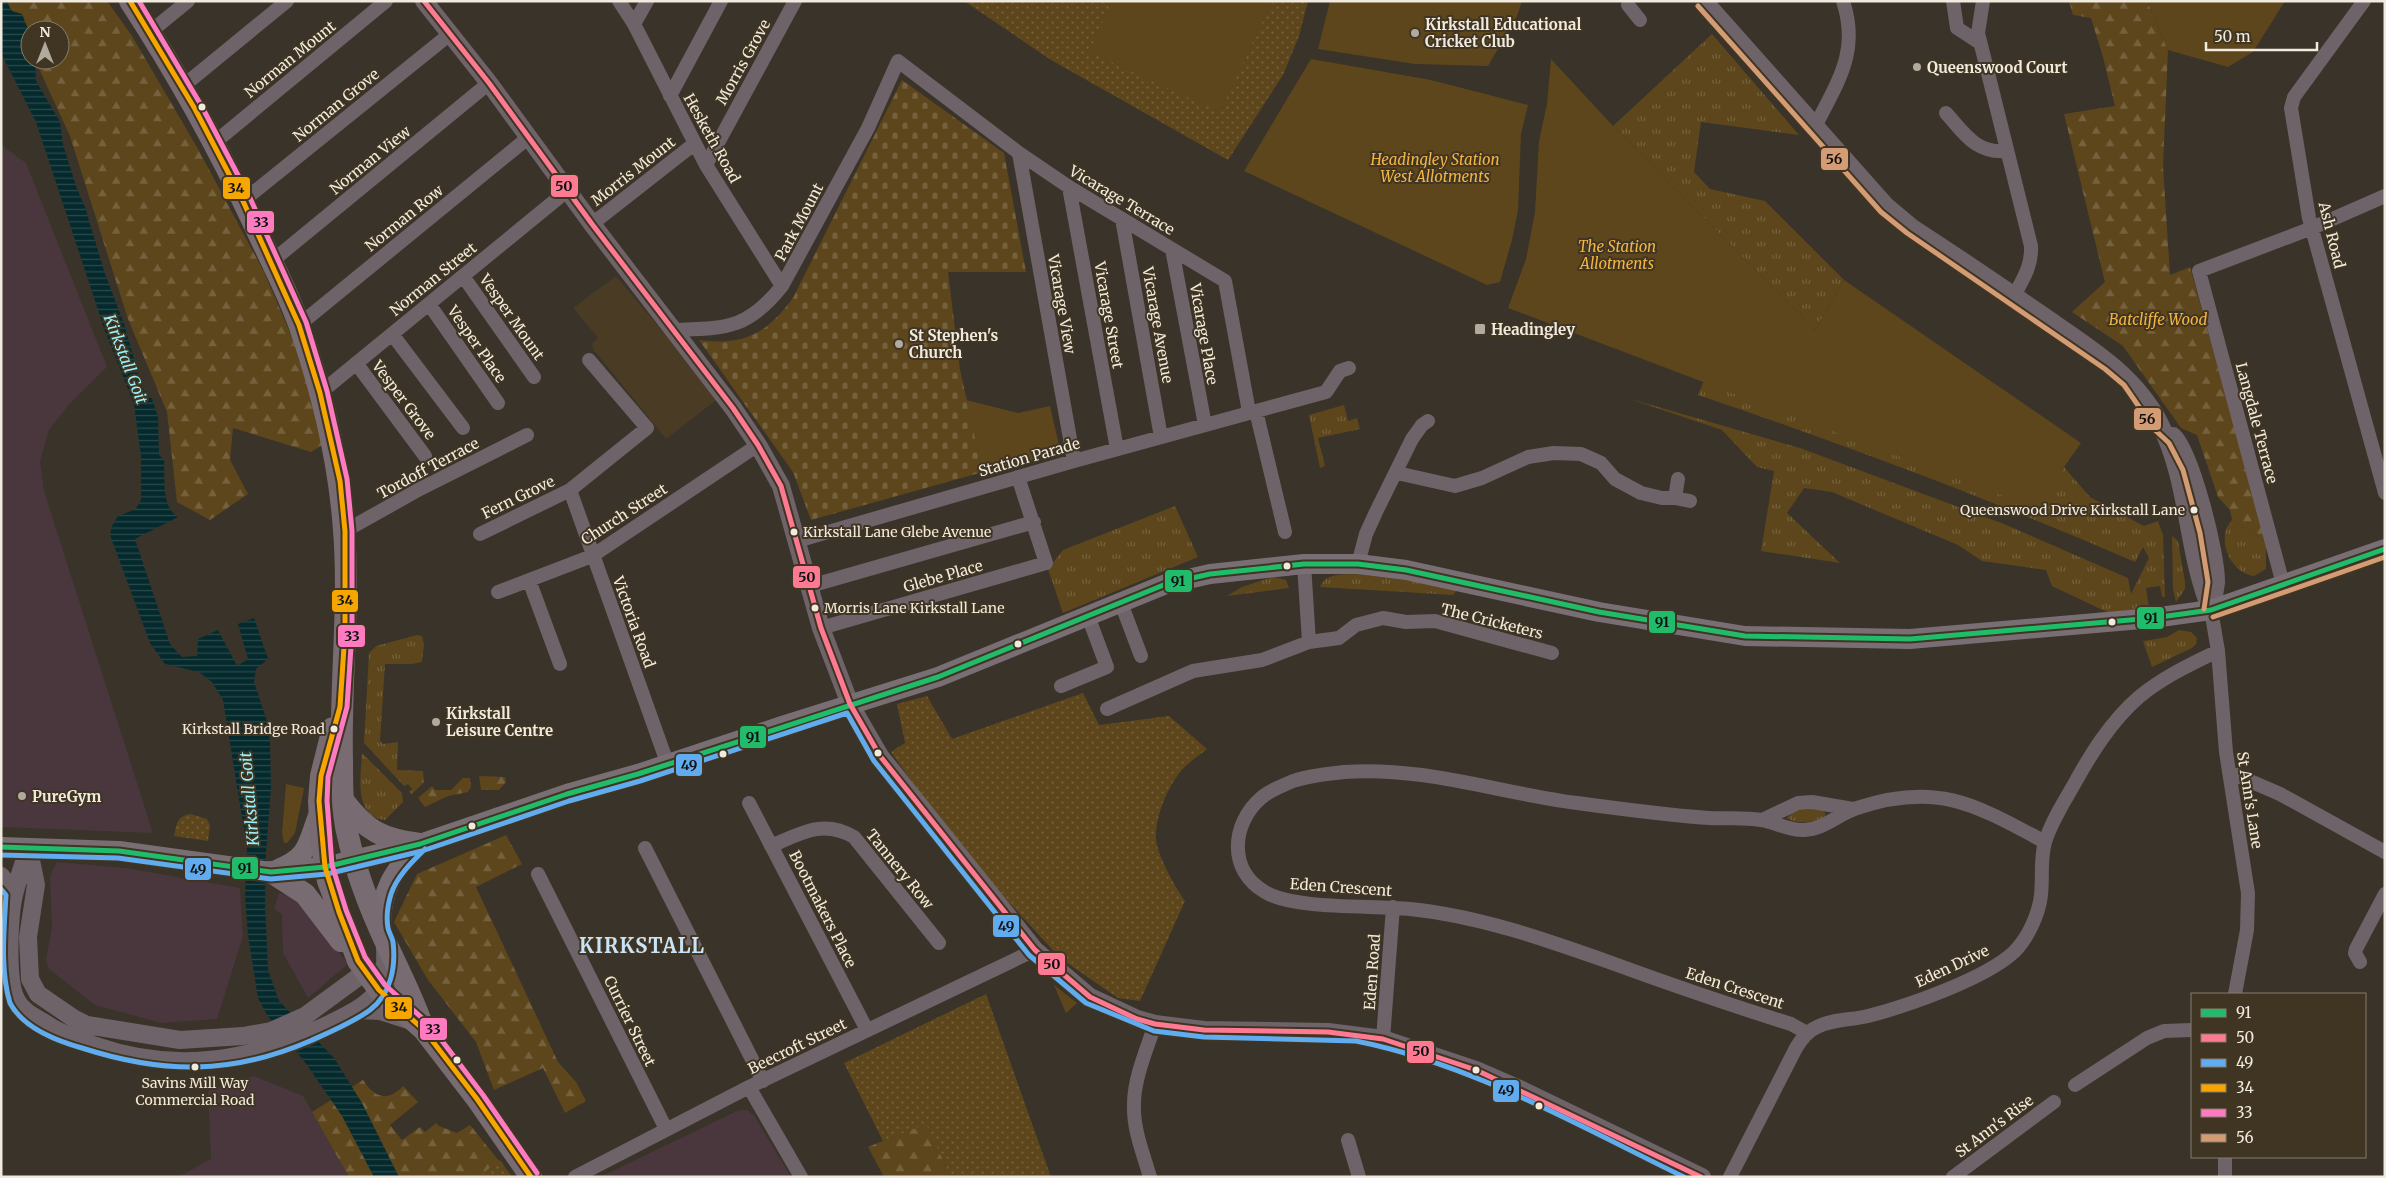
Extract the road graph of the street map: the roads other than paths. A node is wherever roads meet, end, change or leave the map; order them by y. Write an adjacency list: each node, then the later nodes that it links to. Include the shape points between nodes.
1 (130, 1): 18 (main road)
2 (188, 1): 18 (street)
3 (287, 1): 23 (street)
4 (386, 1): 28 (street, Norman Mount)
5 (424, 1): 19 (street)
6 (619, 1): 17 (street, Hesketh Road)
7 (647, 1): 17 (street)
8 (721, 1): 24 (street)
9 (795, 1): 32 (street, Morris Grove)
10 (1704, 1): 26 (street)
11 (1843, 1): 26 (street, via 1849,24 1847,58)
12 (1953, 1): 20 (street, via 1956,28)
13 (1983, 1): 20 (street, via 1978,25)
14 (2364, 1): 39 (street, Ash Road, via 2294,97 2291,108)
15 (1629, 3): 16 (street)
16 (1640, 20)
17 (634, 24): 24 (street, Hesketh Road)
18 (150, 32): 23 (main road)
19 (450, 34): 22 (street); 36 (street, Norman Grove)
20 (1980, 43): 30 (street)
21 (898, 62): 31 (street, Vicarage Terrace); 43 (street, Park Mount, via 868,128)
22 (489, 83): 27 (street); 41 (street, Norman View)
23 (182, 87): 28 (main road)
24 (670, 96): 29 (street, Hesketh Road)
25 (1946, 113): 30 (street, via 1972,143 1994,152)
26 (1814, 127): 44 (street, via 1886,206)
27 (529, 137): 34 (street); 46 (street, Norman Row)
28 (214, 143): 36 (main road)
29 (694, 144): 32 (street, Hesketh Road); 38 (street, Morris Mount)
30 (2007, 151): 44 (street, via 2031,246 2028,270)
31 (1019, 153): 33 (street, Vicarage Terrace); 64 (street, Vicarage View)
32 (706, 165): 43 (street, Hesketh Road)
33 (1069, 187): 37 (street, Vicarage Terrace); 62 (street, Vicarage Street)
34 (568, 190): 38 (street); 42 (street, Norman Street)
35 (2385, 196): 39 (street)
36 (243, 201): 41 (main road)
37 (1122, 219): 40 (street, Vicarage Terrace); 60 (street, Vicarage Avenue)
38 (592, 224): 47 (street)
39 (2312, 228): 69 (street, Ash Road); 82 (street, Langdale Terrace, via 2199,271)
40 (1172, 249): 55 (street, Vicarage Terrace, via 1226,281); 57 (street, Vicarage Place)
41 (271, 262): 46 (main road)
42 (463, 276): 45 (street, Norman Street); 52 (street, Vesper Mount)
43 (782, 286): 47 (street, Park Mount, via 762,310 743,321 722,328)
44 (2014, 296): 86 (street, via 2110,363 2142,396 2161,425 2179,476 2202,589)
45 (429, 304): 48 (street, Norman Street); 54 (street, Vesper Place)
46 (299, 325): 53 (main road)
47 (673, 330): 61 (street, via 734,408)
48 (392, 334): 50 (street, Norman Street); 58 (street)
49 (589, 360): 68 (street, Fern Grove, via 647,428)
50 (356, 363): 53 (street, Norman Street); 63 (street, Vesper Grove)
51 (1348, 368): 55 (street, Station Parade, via 1340,371 1326,392)
52 (534, 377)
53 (320, 393): 73 (main road, via 340,481)
54 (498, 403)
55 (1253, 412): 57 (street, Station Parade); 74 (street, Vicarage Terrace)
56 (1428, 421): 65 (street, via 1412,440)
57 (1205, 425): 60 (street, Station Parade)
58 (463, 428)
59 (527, 435): 73 (street, Tordoff Terrace)
60 (1161, 437): 62 (street, Station Parade)
61 (758, 445): 76 (street, via 781,486); 78 (street, Church Street)
62 (1117, 449): 64 (street, Station Parade)
63 (425, 456)
64 (1074, 461): 66 (street, Station Parade)
65 (1397, 474): 70 (street, via 1455,486 1482,478 1528,457 1554,453 1581,454 1601,463 1615,479 1641,493); 80 (street, via 1366,534)
66 (1018, 477): 72 (street); 76 (street, Station Parade)
67 (1678, 480): 70 (street)
68 (570, 490): 75 (street, Fern Grove); 78 (street, Victoria Road)
69 (2385, 493)
70 (1675, 498): 71 (street)
71 (1690, 500)
72 (1034, 522): 83 (street); 88 (street, Glebe Place, via 1046,563)
73 (344, 531): 96 (main road, via 346,622)
74 (1285, 532)
75 (480, 534)
76 (798, 541): 83 (street)
77 (2385, 549): 82 (main road)
78 (592, 556): 81 (street, Church Street); 98 (street, Victoria Road)
79 (1304, 564): 80 (main road); 85 (main road, via 1201,576 1166,584); 89 (street)
80 (1358, 564): 86 (main road, via 1406,570 1599,612 1745,636 1910,639)
81 (530, 580): 84 (street, Church Street); 93 (street)
82 (2283, 584): 86 (main road)
83 (810, 586): 88 (street)
84 (498, 592)
85 (1121, 603): 87 (main road); 92 (street)
86 (2211, 610): 90 (street, St Ann's Lane)
87 (1088, 616): 94 (street, via 1107,667); 95 (main road, via 938,677)
88 (821, 628): 95 (street)
89 (1309, 642): 91 (street, The Cricketers, via 1339,638 1356,625 1383,618 1406,622 1435,621); 97 (street, The Cricketers, via 1262,660 1193,671)
90 (2218, 651): 99 (street, St Ann's Lane); 105 (street, Eden Drive, via 2157,684 2120,716 2084,767)
91 (1552, 653)
92 (1140, 656)
93 (560, 664)
94 (1060, 686)
95 (850, 704): 98 (main road); 122 (street, via 880,756)
96 (340, 707): 100 (main road); 103 (main road, via 321,776)
97 (1107, 709)
98 (668, 765): 106 (main road, via 567,794)
99 (2228, 772): 111 (street, via 2280,794); 125 (street, St Ann's Lane, via 2248,893 2247,930)
100 (343, 800): 106 (main road, via 356,818 373,831 394,840); 112 (main road)
101 (749, 803): 107 (street, Bootmakers Place)
102 (1853, 809): 104 (street, Eden Crescent, via 1812,802 1798,803); 104 (street, Eden Crescent, via 1824,826 1804,830 1788,829); 105 (street, Eden Crescent, via 1918,795 1956,800 1985,810)
103 (319, 814): 113 (main road); 114 (main road, via 302,855)
104 (1762, 820): 119 (street, Eden Crescent, via 1707,818 1575,803 1455,778 1375,770 1305,777 1260,798 1252,808 1241,829 1238,859 1244,873 1262,891 1278,898 1302,902)
105 (2045, 842): 132 (street, Eden Drive, via 2037,911 2014,952 1977,975 1910,1003 1827,1024)
106 (420, 844): 112 (main road); 120 (main road, via 384,892 380,914)
107 (772, 846): 121 (street, Tannery Row, via 820,827 854,837); 130 (street, Bootmakers Place)
108 (1, 847): 109 (main road)
109 (29, 847): 114 (main road, via 118,851); 117 (street); 128 (street, via 36,885 28,937 30,979 38,994)
110 (645, 848): 136 (street)
111 (2385, 852)
112 (354, 859): 113 (main road); 120 (main road)
113 (326, 871): 114 (main road); 124 (main road)
114 (271, 872): 124 (main road, via 305,894)
115 (538, 874): 140 (street, Currier Street)
116 (1, 876): 117 (street)
117 (14, 893): 133 (street, via 11,989 17,1002 29,1014)
118 (2385, 894): 123 (street, via 2356,949)
119 (1393, 907): 132 (street, Eden Crescent, via 1432,911 1506,927 1791,1024); 135 (street, Eden Road)
120 (383, 935): 124 (street); 127 (main road)
121 (939, 943)
122 (1035, 950): 129 (street, via 1090,997); 130 (street, Beecroft Street)
123 (2360, 962)
124 (367, 973): 126 (street); 127 (main road); 134 (street)
125 (2235, 993)
126 (356, 1010): 127 (street); 134 (street, via 314,1031)
127 (417, 1017): 143 (main road)
128 (73, 1018): 133 (street); 134 (street, via 87,1025 180,1040 243,1036)
129 (1154, 1024): 135 (street, via 1204,1030 1357,1034); 146 (street, via 1134,1103 1137,1133)
130 (867, 1030): 136 (street, Beecroft Street)
131 (2191, 1030): 137 (street, via 2164,1031 2147,1038)
132 (1807, 1033): 149 (street, via 1796,1048)
133 (62, 1034): 134 (street, via 115,1053 185,1063 215,1061)
134 (277, 1038)
135 (1383, 1039): 148 (street, via 1476,1070)
136 (763, 1080): 138 (street, Beecroft Street)
137 (2075, 1085)
138 (749, 1087): 140 (street, Beecroft Street); 145 (street)
139 (2054, 1102): 150 (street, St Ann's Rise)
140 (666, 1129): 144 (street, Beecroft Street)
141 (1348, 1140): 147 (street)
142 (2225, 1158): 151 (street)
143 (531, 1177)
144 (575, 1177)
145 (800, 1177)
146 (1150, 1177)
147 (1359, 1177)
148 (1702, 1177)
149 (1730, 1177)
150 (1953, 1177)
151 (2225, 1177)

